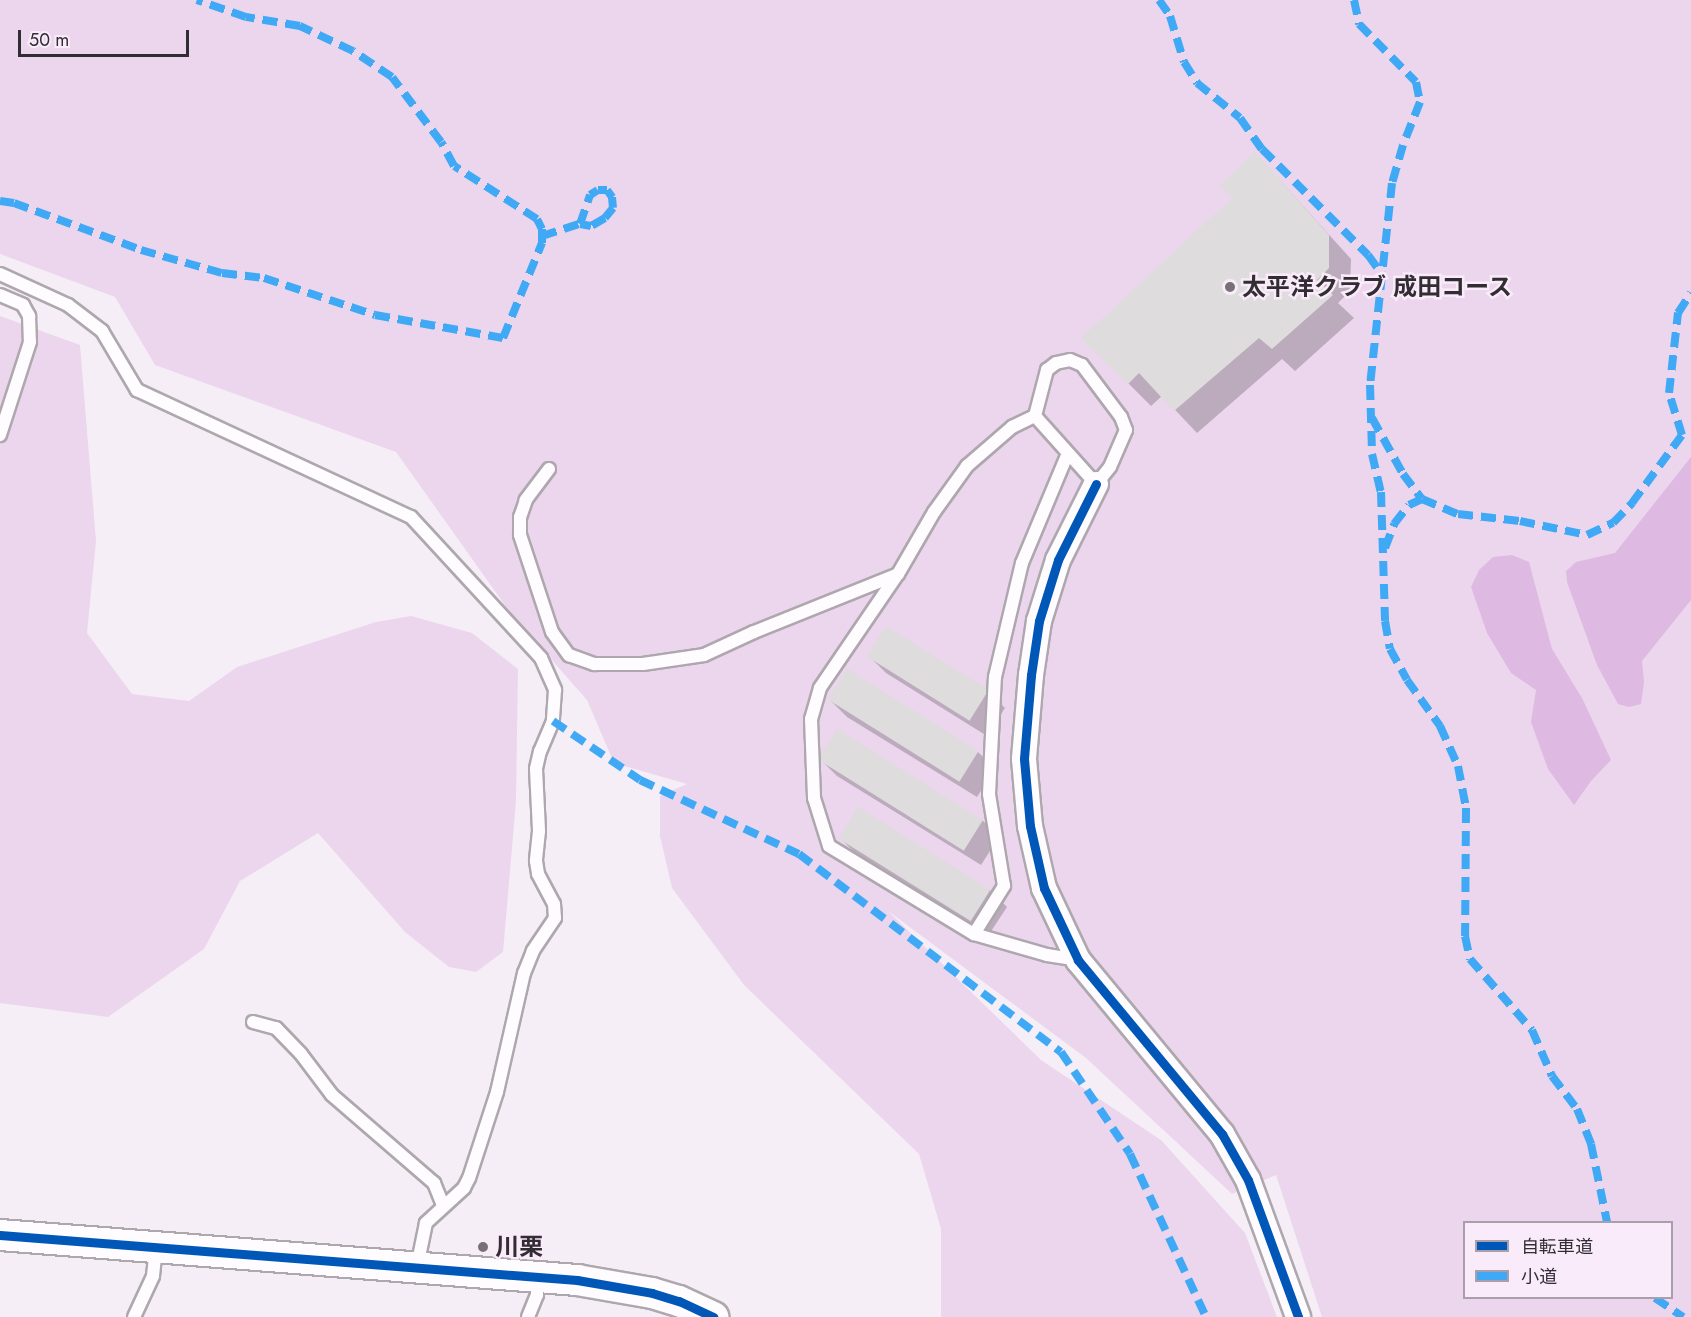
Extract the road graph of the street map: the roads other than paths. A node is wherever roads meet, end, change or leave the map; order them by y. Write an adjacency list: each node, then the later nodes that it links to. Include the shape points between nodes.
1 (0, 274): 12 (lane, via 68,305 102,331 137,390 411,517 541,658 555,690 553,722 536,770 536,861 540,879 554,904 555,918 524,973 497,1092 469,1178 464,1188)
2 (0, 295): 4 (lane, via 23,305 29,316 30,342)
3 (1035, 416): 5 (lane); 7 (lane, via 1047,370 1070,360 1082,365 1121,417 1125,430 1110,467); 8 (lane, via 1012,427 967,466 934,512)
4 (0, 435)
5 (1068, 453): 7 (lane); 9 (lane, via 1022,563 995,677 989,794 1004,885)
6 (549, 469): 8 (lane, via 526,500 520,517 520,536 552,632 570,655 594,664 643,664 704,655)
7 (1096, 484): 10 (street, via 1058,560 1039,621 1024,759 1030,826 1044,888)
8 (898, 574): 9 (lane, via 820,688 811,719 814,798 829,846)
9 (974, 934): 10 (lane, via 1047,956)
10 (1078, 960): 20 (street, via 1222,1134 1248,1180)
11 (253, 1022): 12 (lane, via 276,1028 302,1054 332,1095 434,1183)
12 (443, 1205): 15 (lane, via 426,1223)
13 (0, 1235): 14 (street)
14 (156, 1247): 15 (street); 17 (lane, via 153,1276)
15 (417, 1266): 16 (street)
16 (537, 1276): 18 (lane, via 537,1295); 19 (street, via 622,1285 679,1301)
17 (134, 1317)
18 (528, 1317)
19 (713, 1317)
20 (1298, 1317)

